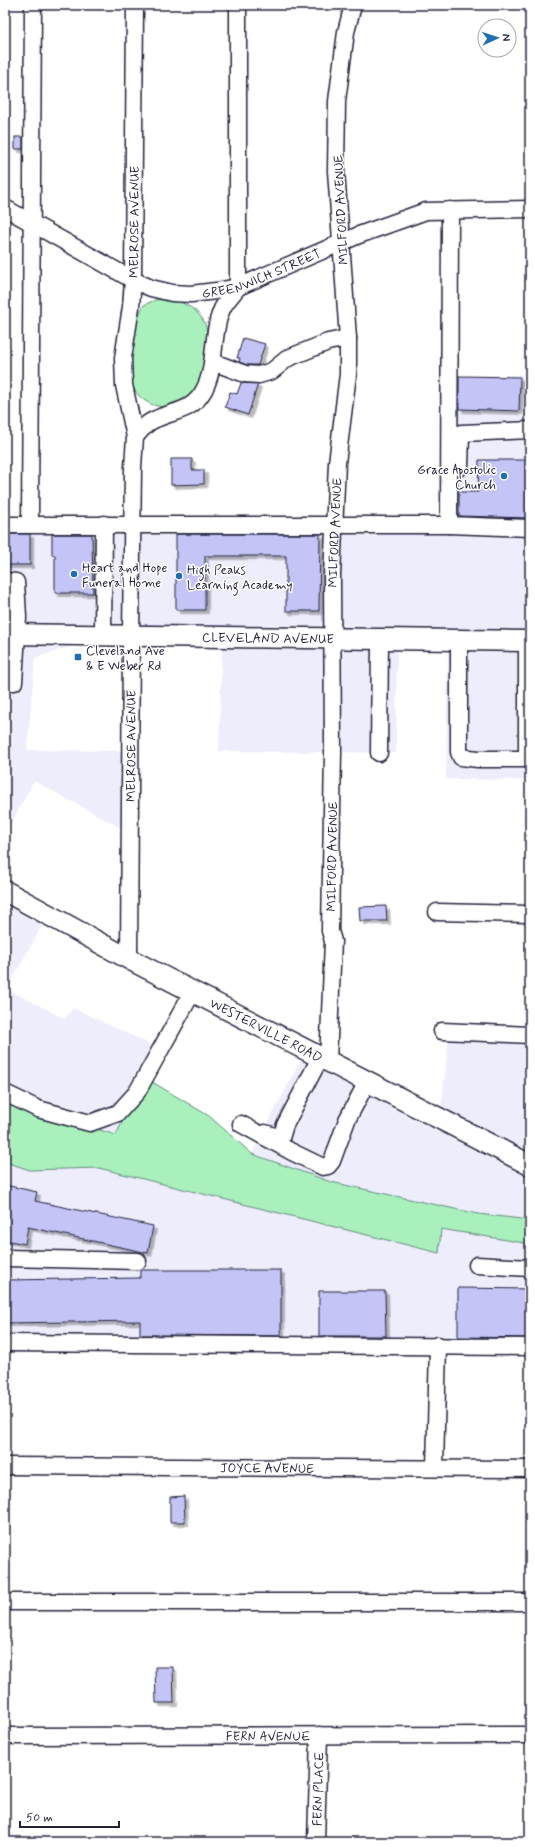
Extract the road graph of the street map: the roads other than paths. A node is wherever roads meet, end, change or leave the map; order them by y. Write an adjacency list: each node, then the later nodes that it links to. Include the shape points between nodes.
1 (33, 5): 8 (street)
2 (135, 5): 10 (street, MELROSE AVENUE)
3 (238, 5): 11 (street)
4 (353, 5): 9 (street, MILFORD AVENUE, via 346,32 337,101 336,170)
5 (5, 208): 8 (street, GREENWICH STREET)
6 (530, 209): 7 (street, GREENWICH STREET)
7 (450, 210): 9 (street, GREENWICH STREET, via 426,210); 22 (street)
8 (32, 224): 10 (street, GREENWICH STREET); 17 (street)
9 (342, 242): 11 (street, GREENWICH STREET); 12 (street, MILFORD AVENUE)
10 (133, 280): 11 (street, GREENWICH STREET, via 172,293 191,294); 15 (street, MELROSE AVENUE, via 123,358 124,385)
11 (238, 287): 13 (street, via 222,309)
12 (348, 338): 13 (street, via 328,342 288,358 272,371 259,375 245,374); 21 (street, MILFORD AVENUE, via 348,374 337,462)
13 (213, 362): 15 (street, via 204,390 192,405 154,419)
14 (530, 430): 16 (street, via 461,433)
15 (135, 437): 19 (street, MELROSE AVENUE)
16 (460, 467)
17 (30, 524): 18 (street); 20 (street)
18 (104, 524): 19 (street); 26 (street)
19 (132, 524): 21 (street); 27 (street, MELROSE AVENUE)
20 (5, 525)
21 (334, 525): 22 (street); 28 (street, MILFORD AVENUE)
22 (449, 525): 23 (street)
23 (530, 528)
24 (5, 582): 25 (street, via 16,582)
25 (11, 634): 26 (main road, CLEVELAND AVENUE); 32 (street, via 14,682)
26 (103, 635): 27 (main road, CLEVELAND AVENUE)
27 (131, 635): 28 (main road, CLEVELAND AVENUE); 38 (street, MELROSE AVENUE)
28 (332, 638): 29 (main road, CLEVELAND AVENUE); 42 (street, MILFORD AVENUE, via 330,931 333,941)
29 (380, 639): 30 (main road, CLEVELAND AVENUE); 33 (street)
30 (460, 640): 31 (main road, CLEVELAND AVENUE); 34 (street, via 461,757)
31 (529, 641): 34 (street)
32 (5, 682)
33 (379, 753)
34 (529, 759)
35 (5, 891): 38 (main road, WESTERVILLE ROAD)
36 (437, 912): 37 (street)
37 (530, 914)
38 (130, 958): 39 (main road, WESTERVILLE ROAD)
39 (193, 991): 42 (main road, WESTERVILLE ROAD); 44 (street, via 137,1092 118,1113 90,1123 38,1109)
40 (442, 1031): 41 (street)
41 (530, 1035)
42 (324, 1060): 43 (main road, WESTERVILLE ROAD); 43 (street, via 285,1125 281,1138 241,1124 323,1167 328,1166 347,1120)
43 (367, 1082): 45 (main road, WESTERVILLE ROAD)
44 (5, 1093)
45 (530, 1165)
46 (5, 1258): 47 (street)
47 (138, 1261)
48 (477, 1265): 49 (street)
49 (530, 1268)
50 (5, 1343): 51 (street)
51 (438, 1345): 52 (street); 54 (street)
52 (530, 1347)
53 (5, 1466): 54 (street, JOYCE AVENUE)
54 (435, 1468): 55 (street, JOYCE AVENUE)
55 (530, 1469)
56 (5, 1602): 57 (street)
57 (530, 1602)
58 (319, 1735): 59 (street, FERN AVENUE); 60 (street, FERN AVENUE); 61 (street, FERN PLACE)
59 (530, 1735)
60 (5, 1736)
61 (316, 1842)

